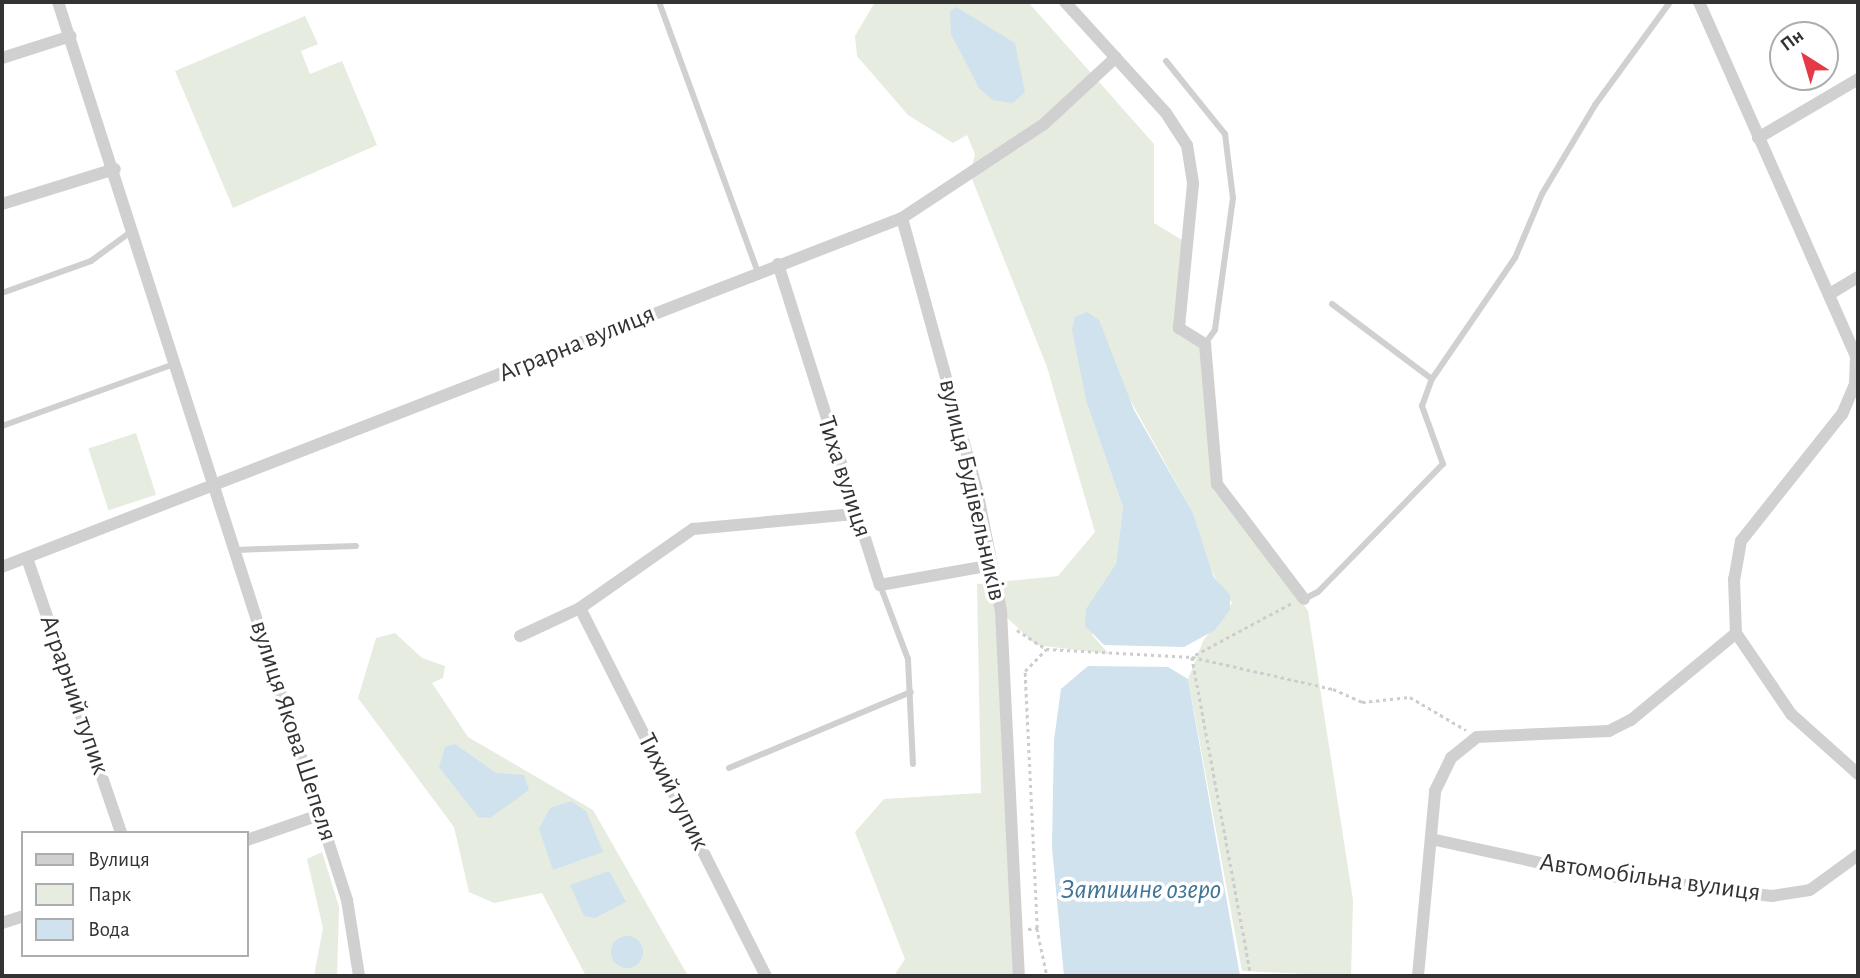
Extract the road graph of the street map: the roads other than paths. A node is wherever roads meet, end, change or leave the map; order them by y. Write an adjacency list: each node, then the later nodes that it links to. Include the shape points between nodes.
1 (58, 2): 6 (street, вулиця Якова Шепеля)
2 (659, 2): 17 (lane)
3 (1065, 2): 7 (street)
4 (1670, 2): 24 (lane, via 1595,105 1542,194 1515,258)
5 (1699, 2): 11 (street)
6 (71, 36): 8 (street); 12 (street, вулиця Якова Шепеля)
7 (1116, 57): 14 (street, Аграрна вулиця, via 1044,124); 22 (street, via 1187,145 1193,184 1179,328)
8 (2, 58)
9 (1166, 61): 22 (lane, via 1225,134 1233,198 1215,330)
10 (1858, 79): 11 (street)
11 (1758, 138): 19 (street)
12 (115, 169): 13 (street); 15 (street, вулиця Якова Шепеля)
13 (2, 204)
14 (902, 218): 16 (street, Аграрна вулиця); 31 (street, вулиця Будівельників, via 977,490)
15 (134, 229): 20 (lane, via 91,261); 23 (street, вулиця Якова Шепеля)
16 (778, 264): 17 (street, Аграрна вулиця); 27 (street, Тиха вулиця)
17 (758, 272): 26 (street, Аграрна вулиця)
18 (1858, 277): 19 (street)
19 (1832, 292): 36 (street, via 1856,356 1853,392 1842,414 1749,523 1734,579)
20 (2, 293)
21 (1332, 304): 24 (lane)
22 (1205, 344): 34 (street, via 1217,484)
23 (176, 363): 25 (lane); 26 (street, вулиця Якова Шепеля)
24 (1432, 379): 34 (lane, via 1422,406 1443,464 1318,592)
25 (2, 426)
26 (214, 488): 29 (street, вулиця Якова Шепеля); 30 (street, Аграрна вулиця)
27 (855, 514): 33 (street, Тиха вулиця); 35 (street, via 693,529)
28 (356, 546): 29 (lane)
29 (235, 550): 42 (street, вулиця Якова Шепеля)
30 (27, 558): 32 (street, Аграрна вулиця); 43 (street, Аграрний тупик)
31 (987, 566): 33 (street); 53 (street, вулиця Будівельників, via 1001,611 1014,930)
32 (2, 567)
33 (880, 585): 38 (lane, via 908,659)
34 (1304, 599)
35 (580, 608): 37 (street); 52 (street, Тихий тупик)
36 (1736, 633): 41 (street, via 1791,714); 44 (street, via 1631,720 1609,731 1477,737 1442,773)
37 (520, 636)
38 (911, 692): 39 (lane); 40 (lane)
39 (913, 764)
40 (729, 768)
41 (1858, 774)
42 (319, 815): 45 (street); 49 (street, вулиця Якова Шепеля, via 347,900)
43 (120, 831)
44 (1431, 839): 46 (street, Автомобільна вулиця, via 1587,873 1772,896 1810,890); 54 (street)
45 (248, 840)
46 (1858, 855)
47 (21, 917): 48 (street)
48 (2, 923)
49 (351, 958): 50 (street); 51 (street, вулиця Якова Шепеля)
50 (346, 976)
51 (359, 976)
52 (766, 976)
53 (1020, 976)
54 (1418, 976)

